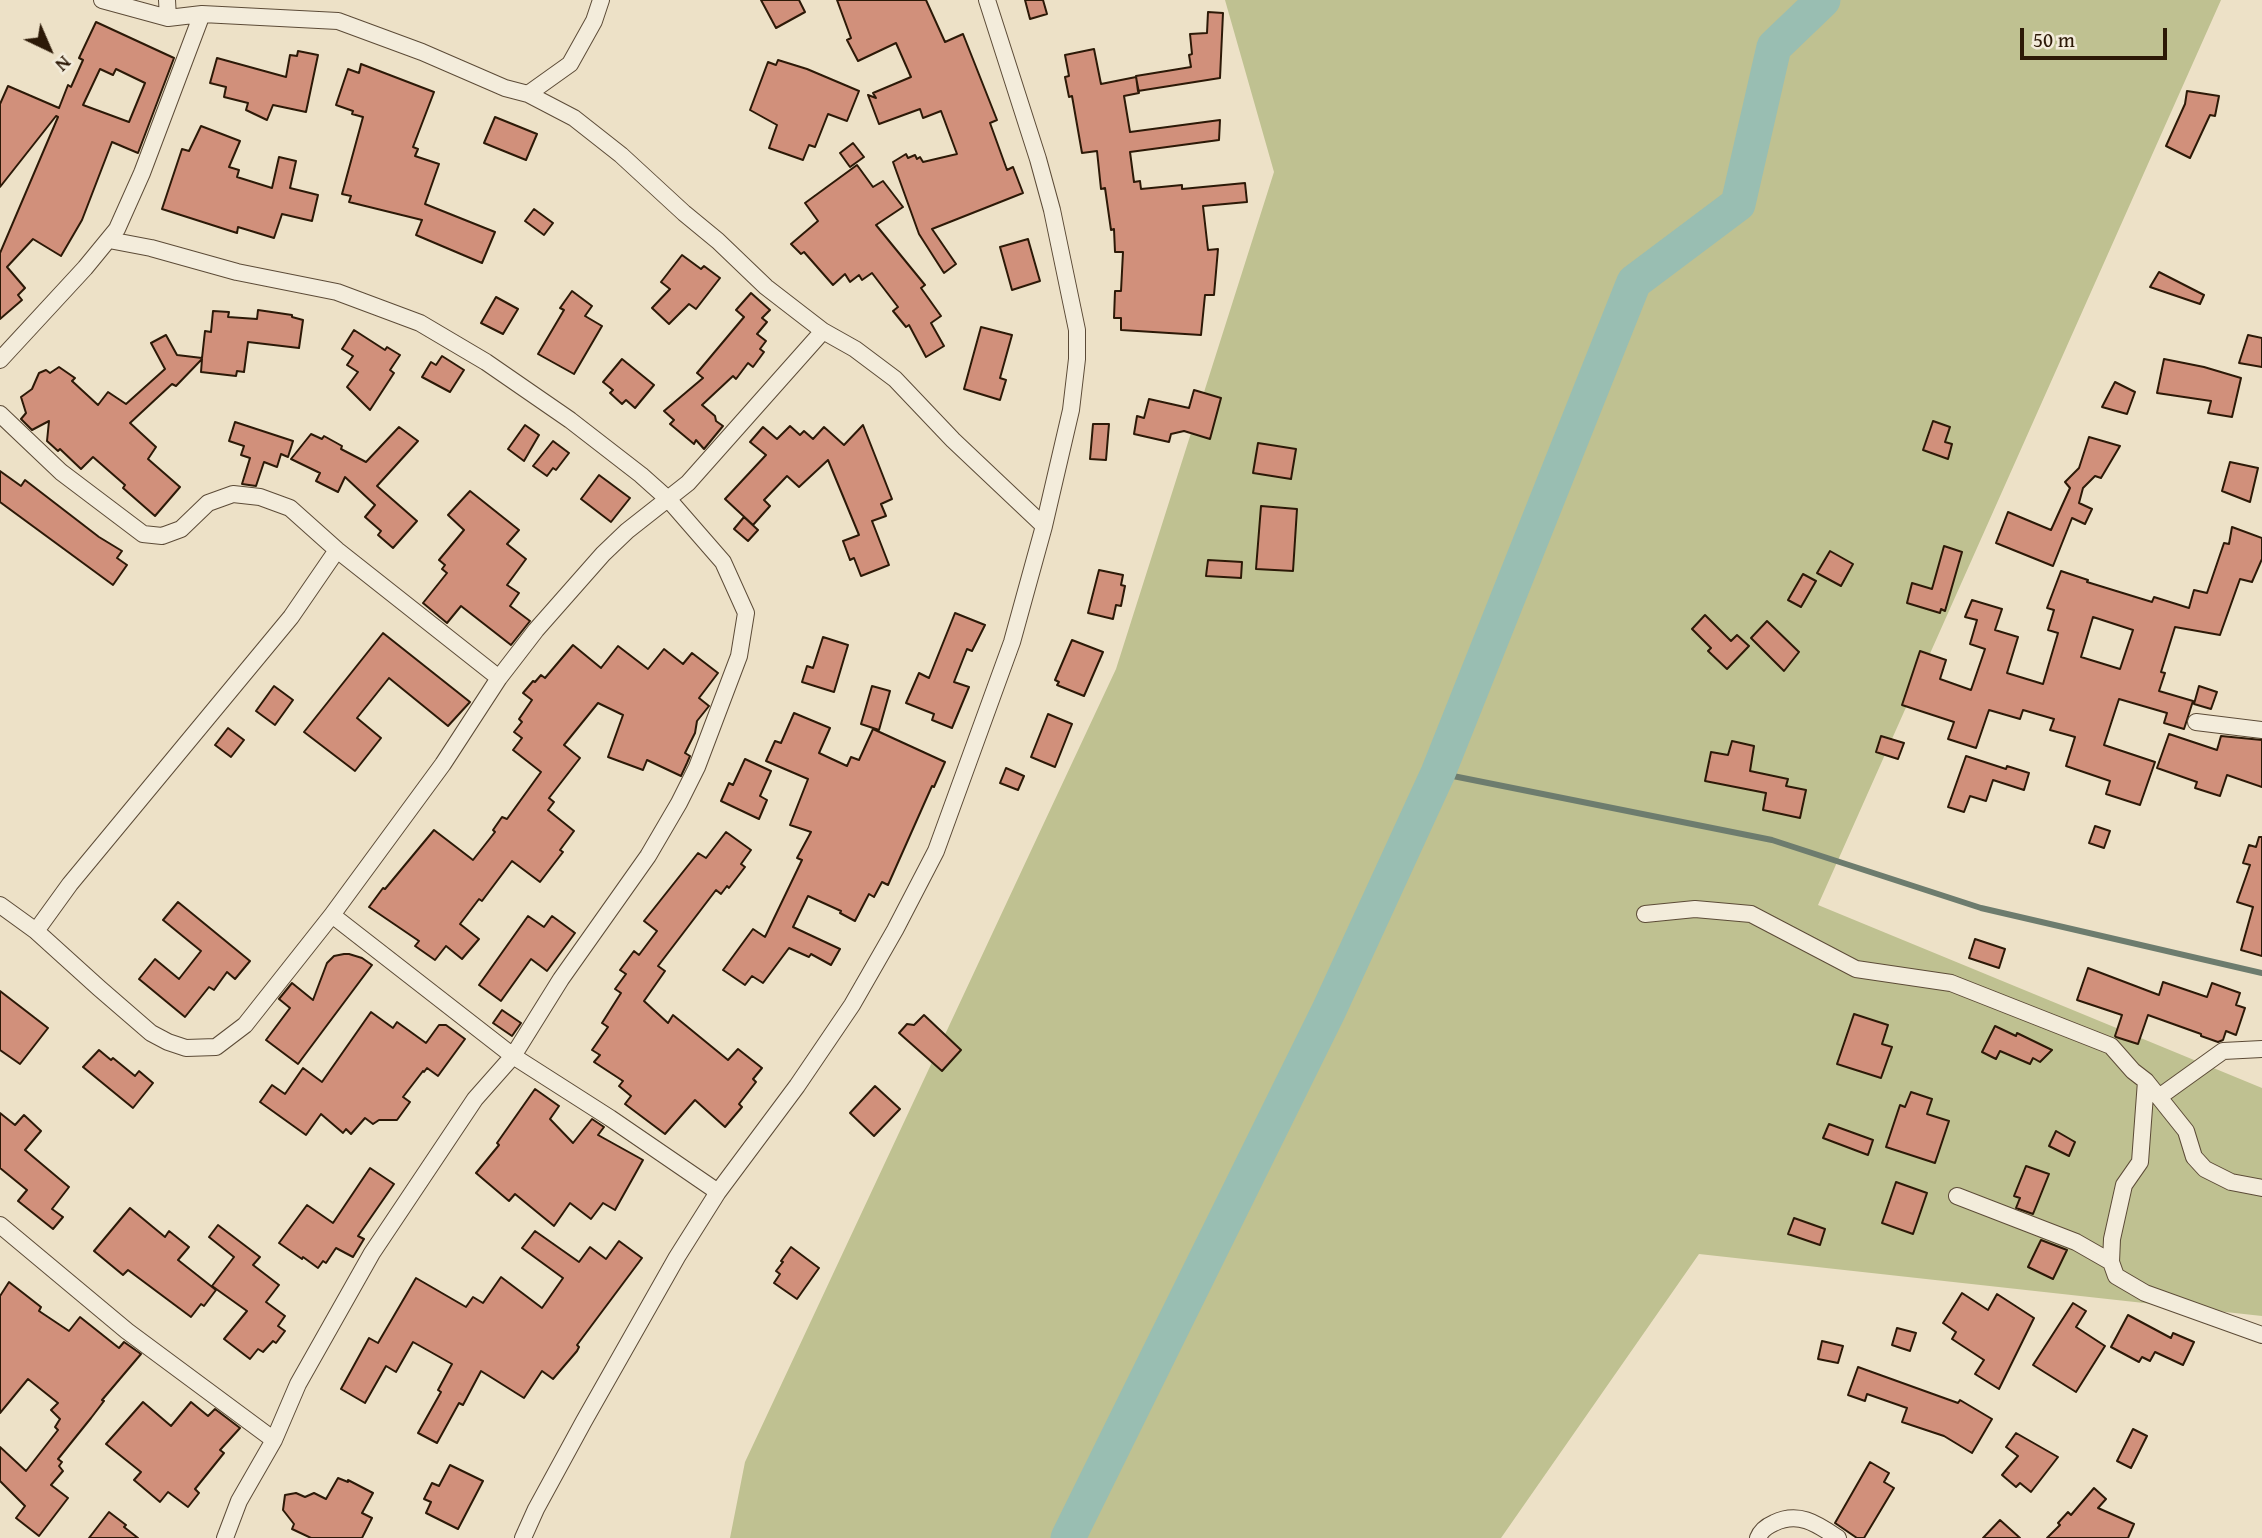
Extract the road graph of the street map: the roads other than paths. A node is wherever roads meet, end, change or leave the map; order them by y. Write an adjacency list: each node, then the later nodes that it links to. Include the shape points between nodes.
1 (103, 0): 6 (street)
2 (167, 0): 6 (street)
3 (601, 0): 7 (street, via 570,64)
4 (987, 0): 13 (street, via 1052,210 1077,330 1071,410)
5 (202, 14): 6 (street); 7 (street, via 338,20); 8 (street, via 126,214)
6 (168, 18)
7 (528, 94): 9 (street, via 575,118 766,287)
8 (108, 240): 10 (street); 12 (street, via 337,292 420,323 570,420)
9 (823, 331): 12 (street); 13 (street, via 895,379)
10 (0, 360)
11 (0, 414): 14 (street, via 61,472 143,534 162,536 181,529 208,502 233,494 260,497 290,508)
12 (669, 500): 15 (street, via 603,554); 23 (street, via 723,562 746,613 739,656 679,803)
13 (1044, 526): 27 (street, via 1012,642 936,852 852,1005)
14 (337, 550): 15 (street); 21 (street, via 291,617)
15 (499, 678): 20 (street, via 443,764)
16 (2196, 722): 17 (street)
17 (2262, 730)
18 (0, 905): 21 (street)
19 (1645, 914): 24 (street, via 1695,909 1751,914 1856,970 1951,983 2111,1046)
20 (332, 915): 21 (street, via 245,1025 216,1047 186,1048 151,1032); 23 (street)
21 (36, 931)
22 (2262, 1049): 25 (street, via 2223,1051)
23 (513, 1056): 27 (street); 32 (street, via 475,1099 372,1253 298,1384)
24 (2147, 1081): 25 (street); 30 (street, via 2140,1162 2124,1185)
25 (2159, 1097): 26 (street, via 2186,1131 2194,1157 2205,1169 2231,1182)
26 (2262, 1188)
27 (718, 1192): 34 (street, via 622,1352)
28 (1957, 1196): 30 (street, via 2076,1242)
29 (0, 1225): 32 (street, via 127,1331)
30 (2111, 1262): 31 (street, via 2116,1276 2145,1293)
31 (2262, 1335)
32 (274, 1440): 33 (street, via 239,1501)
33 (225, 1538)
34 (523, 1538)
35 (1758, 1538): 36 (street, via 1771,1524 1789,1517 1812,1521)
36 (1838, 1538)

